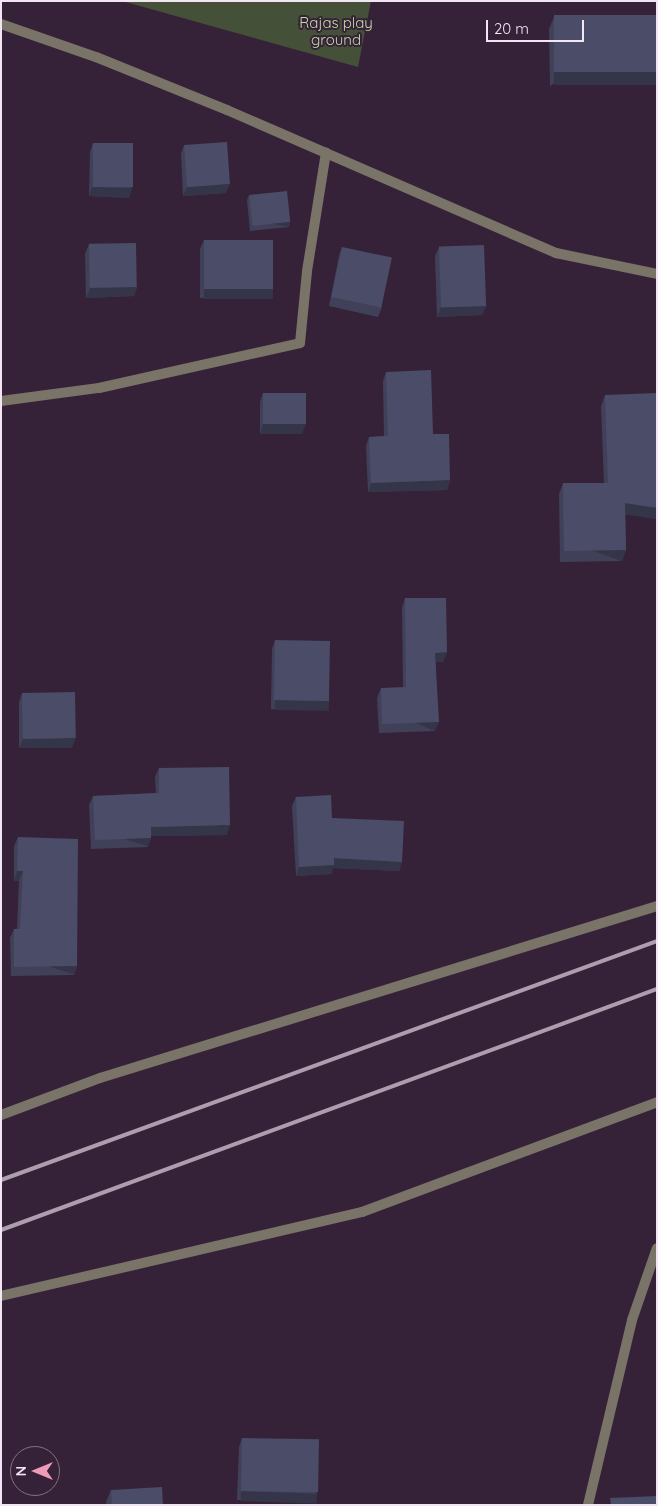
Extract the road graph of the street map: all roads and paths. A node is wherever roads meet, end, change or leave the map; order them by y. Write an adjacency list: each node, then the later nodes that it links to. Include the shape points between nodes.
1 (1, 24): 2 (street, via 96,57)
2 (326, 153): 3 (street, via 556,253); 4 (street, via 307,271 300,343 99,388)
3 (657, 274)
4 (1, 401)
5 (657, 906): 7 (street, via 100,1078)
6 (657, 1102): 9 (street, via 362,1212)
7 (1, 1115)
8 (657, 1248): 10 (street, via 632,1320)
9 (1, 1296)
10 (588, 1505)

